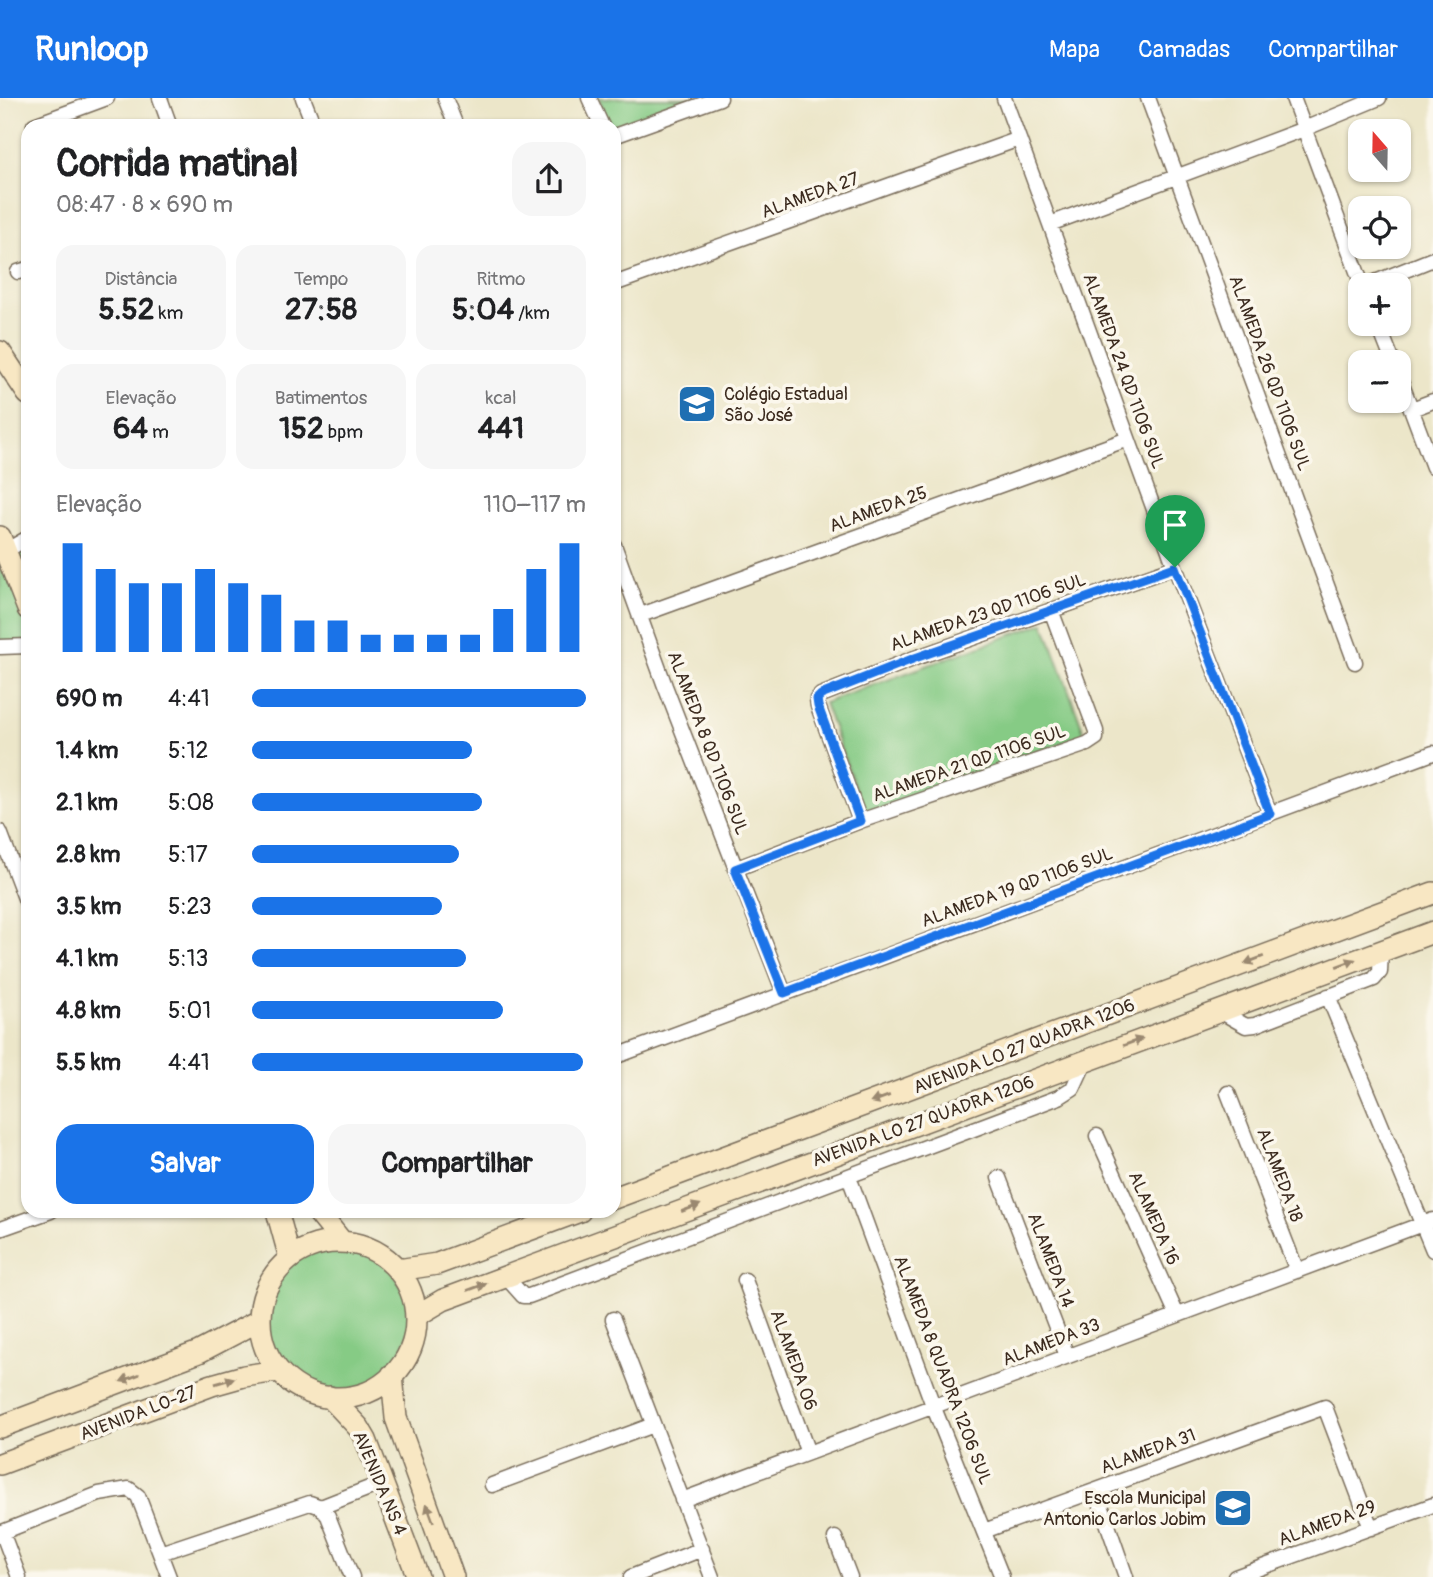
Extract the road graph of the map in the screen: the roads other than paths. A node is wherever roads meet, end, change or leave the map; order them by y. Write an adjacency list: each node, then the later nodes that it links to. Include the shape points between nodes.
1 (107, 98): 11 (street)
2 (160, 98): 12 (street)
3 (303, 98): 13 (street)
4 (445, 98): 14 (street)
5 (589, 98): 15 (street)
6 (720, 98): 17 (street)
7 (1004, 98): 18 (street, ALAMEDA 24 QD 1106 SUL)
8 (1148, 98): 19 (street, ALAMEDA 26 QD 1106 SUL)
9 (1293, 98): 16 (street)
10 (1379, 98): 16 (street)
11 (50, 119)
12 (168, 119)
13 (311, 119)
14 (453, 119)
15 (599, 119)
16 (1304, 129): 19 (street); 22 (street)
17 (621, 133)
18 (1019, 139): 20 (street, ALAMEDA 24 QD 1106 SUL); 24 (street, ALAMEDA 27)
19 (1177, 176): 20 (street); 40 (street, ALAMEDA 26 QD 1106 SUL)
20 (1050, 224): 29 (street, ALAMEDA 24 QD 1106 SUL)
21 (1433, 259): 23 (street)
22 (1358, 273)
23 (1398, 273)
24 (621, 281)
25 (0, 352): 26 (main road)
26 (21, 384)
27 (1433, 401): 28 (street)
28 (1412, 409): 30 (street)
29 (1128, 439): 34 (street, ALAMEDA 24 QD 1106 SUL); 37 (street, ALAMEDA 25)
30 (1433, 467)
31 (21, 540): 32 (street)
32 (2, 547): 35 (main road)
33 (621, 564): 37 (street, ALAMEDA 8 QD 1106 SUL)
34 (1175, 567): 36 (street, ALAMEDA 23 QD 1106 SUL); 42 (street, ALAMEDA 24 QD 1106 SUL)
35 (21, 592)
36 (1051, 610): 43 (street, ALAMEDA 23 QD 1106 SUL, via 817,699); 43 (street, ALAMEDA 21 QD 1106 SUL, via 1096,738)
37 (640, 615): 45 (street, ALAMEDA 8 QD 1106 SUL)
38 (21, 646): 39 (street)
39 (0, 647)
40 (1355, 662)
41 (1433, 753): 42 (street, ALAMEDA 19 QD 1106 SUL)
42 (1270, 814): 50 (street, ALAMEDA 19 QD 1106 SUL)
43 (860, 821): 45 (street, ALAMEDA 21 QD 1106 SUL)
44 (0, 832): 46 (street)
45 (735, 869): 50 (street, ALAMEDA 8 QD 1106 SUL)
46 (21, 888)
47 (1433, 893): 61 (main road, AVENIDA L0 27 QUADRA 1206, one-way to 61)
48 (1433, 932): 49 (main road, AVENIDA LO 27 QUADRA 1206)
49 (1381, 950): 51 (street, via 1380,972 1374,979); 52 (main road, AVENIDA LO 27 QUADRA 1206, one-way to 49)
50 (784, 993): 53 (street, ALAMEDA 19 QD 1106 SUL)
51 (1328, 996): 52 (street, via 1246,1027); 68 (street)
52 (1218, 1010): 54 (main road, AVENIDA LO 27 QUADRA 1206, one-way to 52)
53 (621, 1054)
54 (1086, 1060): 57 (main road, AVENIDA LO 27 QUADRA 1206); 58 (street, via 1073,1088 1059,1097)
55 (1228, 1093): 74 (street, ALAMEDA 18)
56 (1097, 1136): 78 (street, ALAMEDA 16)
57 (788, 1171): 60 (main road, AVENIDA LO 27 QUADRA 1206); 62 (street)
58 (849, 1177): 62 (street); 85 (street, ALAMEDA 8 QUADRA 1206 SUL)
59 (999, 1178): 81 (street, ALAMEDA 14)
60 (747, 1186): 63 (street); 75 (main road, AVENIDA LO 27 QUADRA 1206, one-way to 60)
61 (621, 1195)
62 (799, 1196): 63 (street)
63 (758, 1211): 75 (street, via 529,1296 523,1296)
64 (31, 1218): 69 (street)
65 (279, 1218): 72 (main road)
66 (323, 1218): 70 (main road)
67 (561, 1218): 73 (main road, via 437,1265)
68 (1428, 1222): 71 (street); 74 (street, ALAMEDA 33)
69 (0, 1229)
70 (342, 1242): 72 (main road, via 306,1248); 73 (main road, via 373,1250)
71 (1433, 1250)
72 (290, 1258): 79 (main road, via 265,1292)
73 (398, 1270): 77 (main road)
74 (1297, 1271): 78 (street, ALAMEDA 33)
75 (506, 1277): 77 (main road, AVENIDA LO 27 QUADRA 1206, one-way to 75)
76 (745, 1280): 88 (street, ALAMEDA 06)
77 (416, 1315): 83 (main road, via 414,1338)
78 (1177, 1315): 81 (street, ALAMEDA 33)
79 (260, 1320): 82 (main road, via 267,1353); 87 (main road, AVENIDA LO-27, one-way to 87, via 199,1352)
80 (613, 1320): 86 (street)
81 (1067, 1356): 85 (street, ALAMEDA 33)
82 (278, 1371): 84 (main road, via 293,1384); 89 (main road, AVENIDA LO-27, one-way to 82, via 212,1385)
83 (392, 1375): 84 (main road, via 363,1393); 106 (main road, one-way to 83, via 396,1418)
84 (330, 1397): 90 (main road, AVENIDA NS 4, via 366,1440)
85 (934, 1408): 88 (street, ALAMEDA 33); 97 (street, ALAMEDA 8 QUADRA 1206 SUL)
86 (653, 1425): 91 (street); 93 (street)
87 (0, 1427)
88 (808, 1453): 93 (street, ALAMEDA 33)
89 (0, 1464)
90 (382, 1483): 95 (street); 105 (main road, AVENIDA NS 4)
91 (492, 1485)
92 (1096, 1491): 96 (street, ALAMEDA 31, via 1325,1407); 97 (street, ALAMEDA 31); 111 (street)
93 (682, 1500): 100 (street)
94 (1433, 1505): 96 (street, ALAMEDA 29)
95 (321, 1507): 101 (street, via 310,1503); 104 (street)
96 (1371, 1528): 112 (street, ALAMEDA 29)
97 (985, 1531): 110 (street, ALAMEDA 8 QUADRA 1206 SUL)
98 (1, 1533): 101 (street, via 99,1494 129,1489 138,1496); 102 (street)
99 (835, 1538): 109 (street)
100 (702, 1549): 107 (street); 108 (street)
101 (160, 1553): 103 (street)
102 (19, 1577)
103 (169, 1577)
104 (352, 1577)
105 (418, 1577)
106 (453, 1577)
107 (631, 1577)
108 (712, 1577)
109 (850, 1577)
110 (1002, 1577)
111 (1126, 1577)
112 (1235, 1577)

